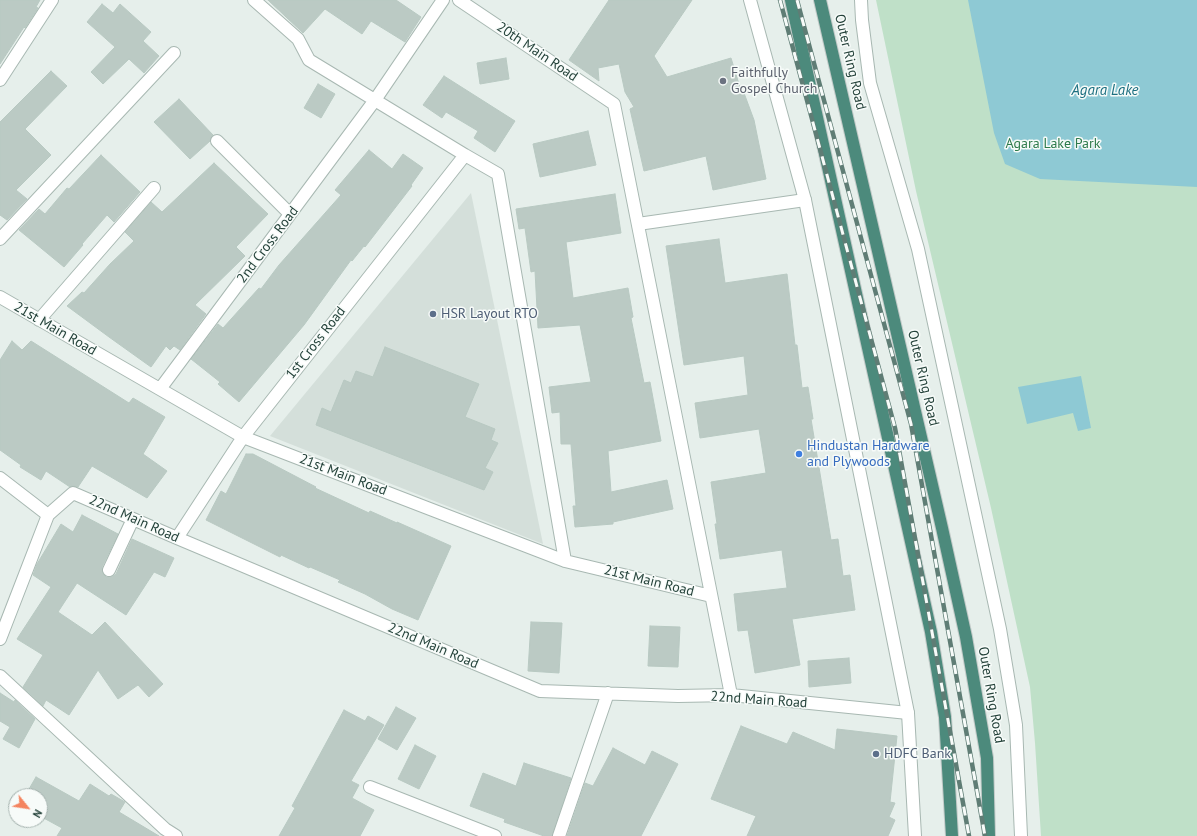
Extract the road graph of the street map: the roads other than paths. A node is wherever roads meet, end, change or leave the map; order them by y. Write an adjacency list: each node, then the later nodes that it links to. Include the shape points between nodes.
1 (52, 0): 10 (street)
2 (254, 0): 11 (street, via 298,39 309,60)
3 (442, 0): 11 (street, 2nd Cross Road)
4 (459, 0): 17 (street, 20th Main Road, via 614,104)
5 (750, 0): 15 (street)
6 (791, 0): 40 (highway, via 931,632 945,716)
7 (820, 0): 41 (highway, Outer Ring Road, via 966,637 986,758)
8 (861, 0): 42 (street, via 870,83 918,249 1000,629 1016,725)
9 (174, 53): 18 (street)
10 (0, 80)
11 (375, 100): 13 (street); 16 (street, 2nd Cross Road)
12 (217, 141): 16 (street)
13 (464, 155): 22 (street, 1st Cross Road); 27 (street, via 498,174)
14 (154, 188): 20 (street)
15 (805, 200): 17 (street); 34 (street)
16 (290, 214): 21 (street, 2nd Cross Road)
17 (638, 224): 29 (street)
18 (0, 239)
19 (0, 297): 20 (street, 21st Main Road)
20 (39, 320): 21 (street, 21st Main Road)
21 (160, 389): 22 (street, 21st Main Road)
22 (243, 437): 26 (street, 1st Cross Road); 27 (street, 21st Main Road)
23 (0, 478): 24 (street)
24 (48, 515): 25 (street, 22nd Main Road, via 73,493); 30 (street)
25 (133, 519): 26 (street, 22nd Main Road); 28 (street)
26 (177, 538): 32 (street, 22nd Main Road, via 540,691)
27 (565, 561): 29 (street, 21st Main Road)
28 (109, 570)
29 (711, 596): 33 (street)
30 (0, 639)
31 (0, 676): 36 (street)
32 (608, 693): 33 (street, 22nd Main Road); 38 (street)
33 (731, 695): 34 (street, 22nd Main Road)
34 (908, 713): 39 (street)
35 (370, 787): 37 (street)
36 (176, 836)
37 (495, 836)
38 (559, 836)
39 (914, 836)
40 (952, 836)
41 (989, 836)
42 (1021, 836)

